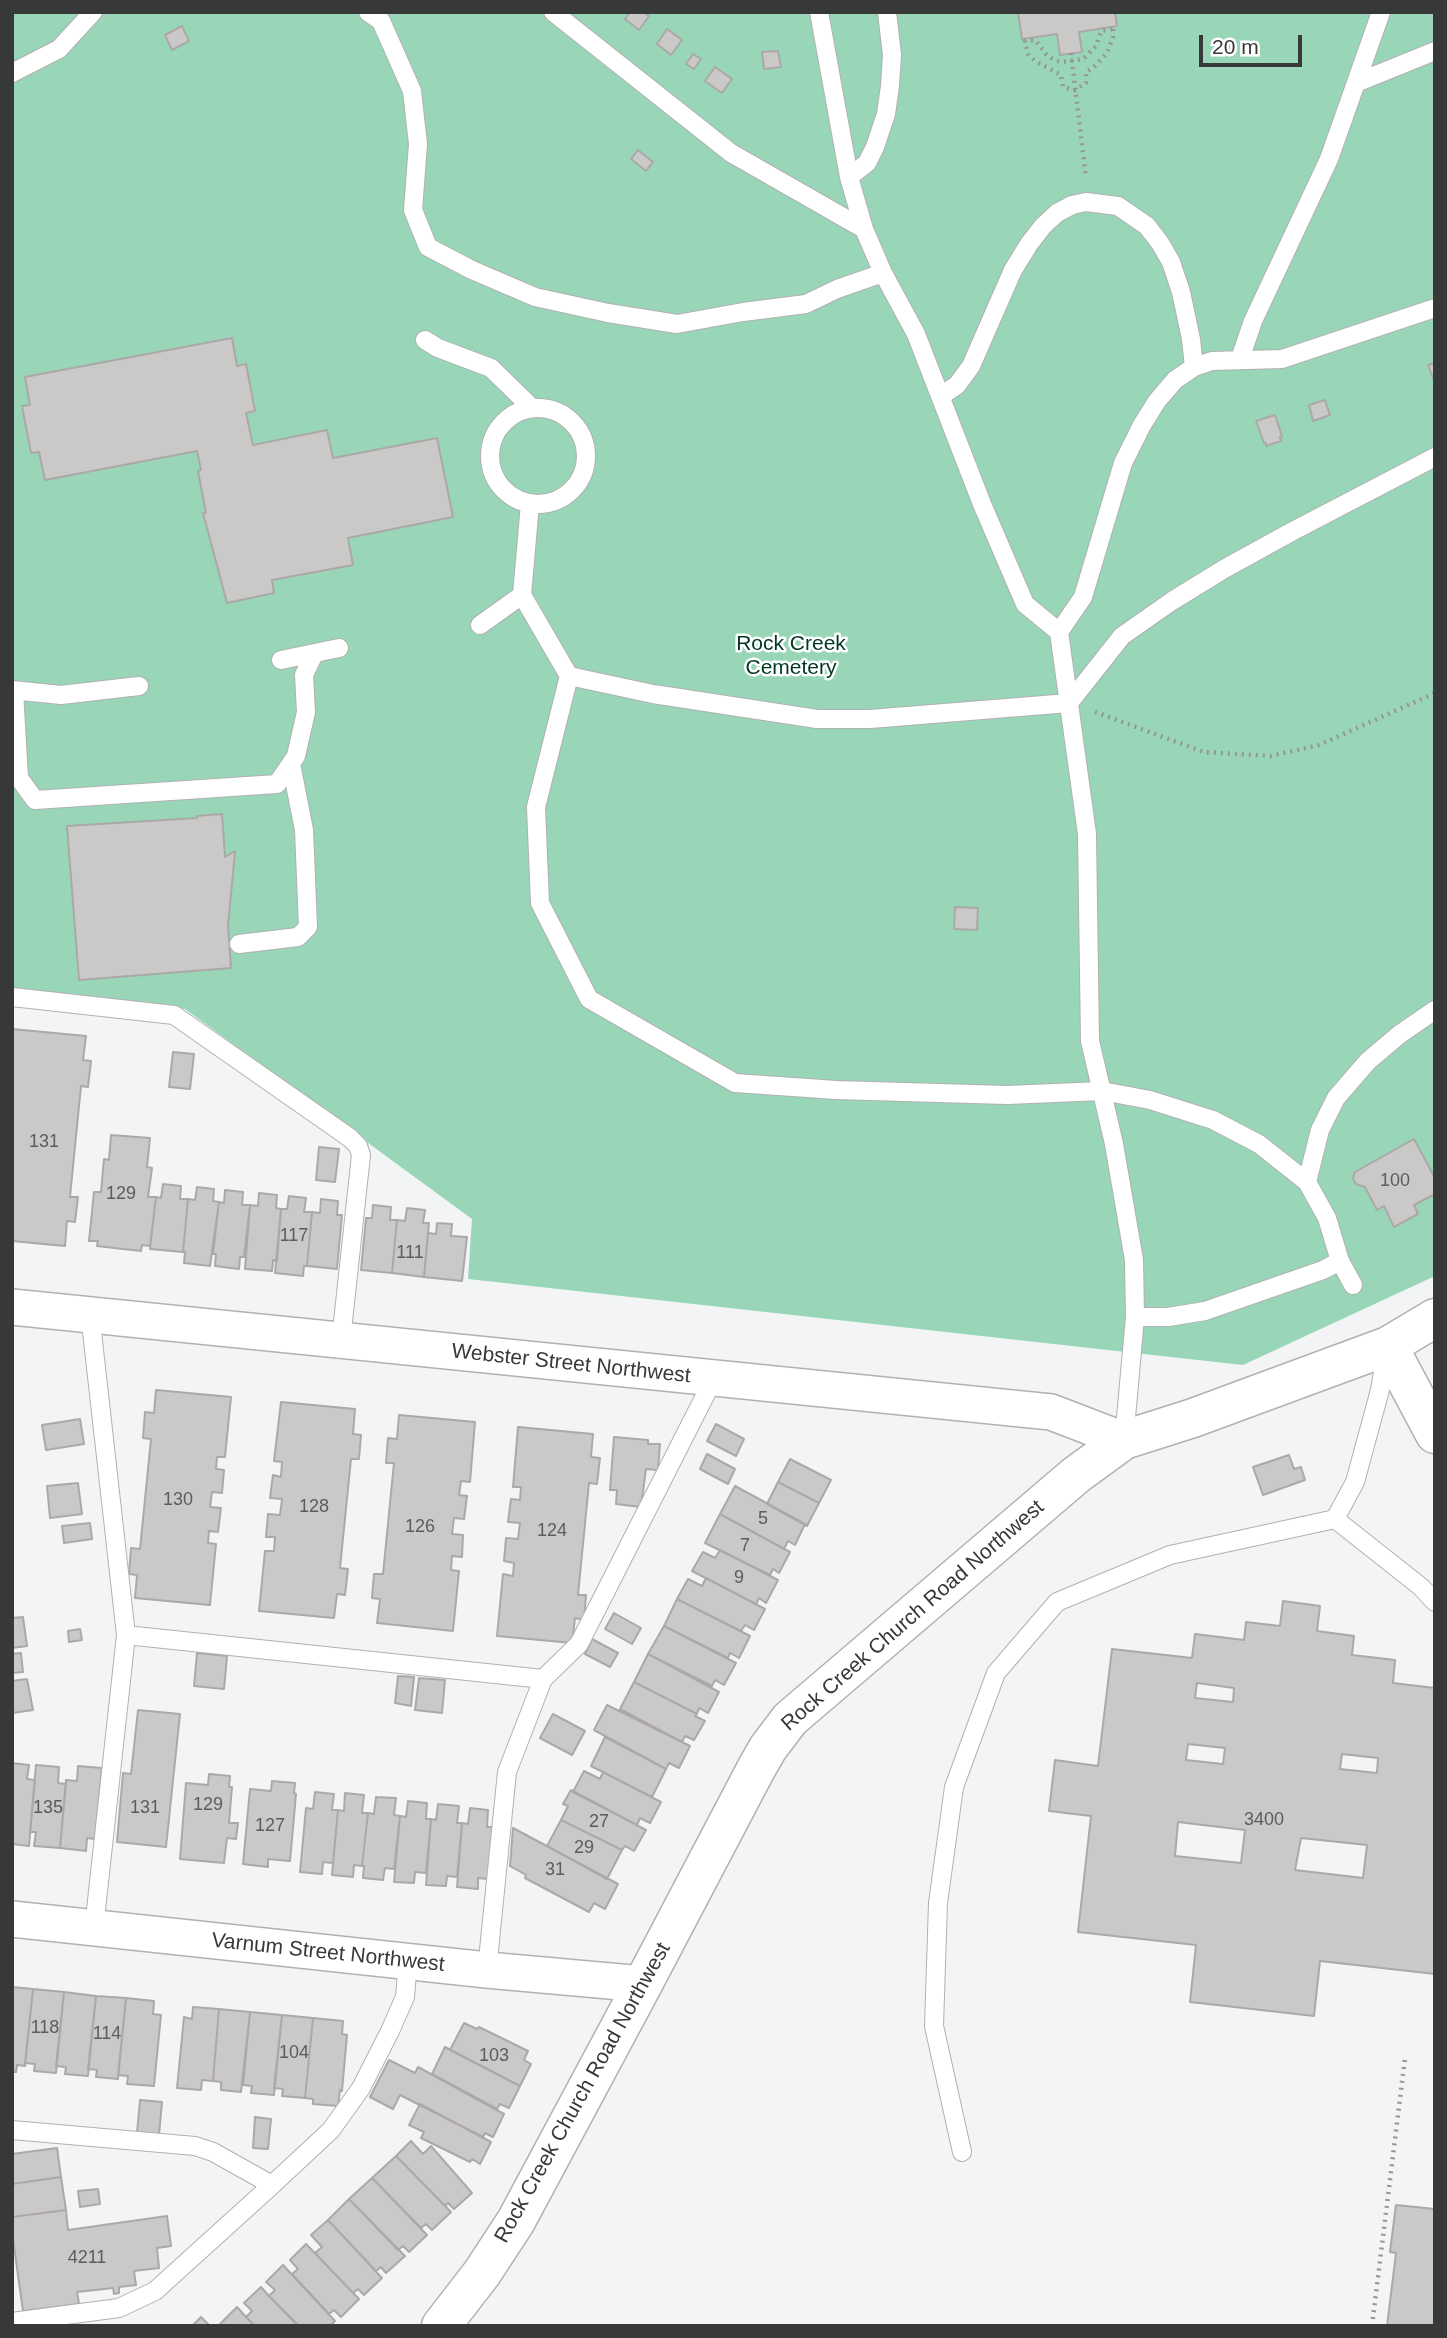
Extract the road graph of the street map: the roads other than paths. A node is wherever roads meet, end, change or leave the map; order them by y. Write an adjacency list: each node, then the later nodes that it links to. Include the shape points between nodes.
1 (93, 12): 8 (lane, via 59,49)
2 (368, 12): 12 (lane, via 381,21 412,90 418,144 413,210 428,247 471,270 535,297 677,324 806,304)
3 (553, 12): 11 (lane, via 731,153)
4 (819, 12): 10 (lane)
5 (887, 12): 10 (lane, via 892,55 886,114 867,163)
6 (1381, 12): 9 (lane)
7 (1435, 51): 9 (lane)
8 (12, 73)
9 (1356, 83): 15 (lane, via 1329,159)
10 (849, 177): 11 (lane)
11 (864, 229): 12 (lane)
12 (883, 273): 17 (lane)
13 (1435, 308): 15 (lane, via 1282,359)
14 (425, 340): 18 (lane, via 491,368)
15 (1240, 359): 16 (lane)
16 (1194, 367): 17 (lane, via 1181,292 1160,243 1147,226 1118,206 1086,202 1057,213 1029,244 971,366); 23 (lane, via 1175,380 1142,425 1123,463 1083,597)
17 (942, 396): 23 (lane, via 1025,604)
18 (531, 407): 20 (lane, via 504,421 490,447 494,477 503,490); 20 (lane, via 564,414 576,425 587,456 576,487 563,498 547,504)
19 (1435, 457): 30 (lane, via 1172,601 1122,636)
20 (530, 503): 21 (lane)
21 (522, 595): 22 (lane); 27 (lane)
22 (480, 625)
23 (1059, 632): 30 (lane)
24 (339, 648): 25 (lane)
25 (314, 654): 26 (lane); 31 (lane, via 304,675 306,712)
26 (281, 660)
27 (569, 676): 30 (lane, via 817,719); 35 (lane, via 536,807 540,903 589,999 735,1083 1007,1095)
28 (139, 686): 29 (lane, via 61,695)
29 (13, 690): 31 (lane, via 19,778 34,800 277,785)
30 (1069, 703): 35 (lane, via 1087,834 1090,1041)
31 (291, 764): 32 (lane, via 304,830 308,927 298,937)
32 (239, 944)
33 (12, 997): 43 (lane, via 174,1015 351,1138 358,1146 361,1164)
34 (1435, 1010): 36 (lane, via 1376,1054 1336,1098 1321,1130)
35 (1102, 1091): 36 (lane, via 1150,1100 1213,1121 1259,1144); 41 (lane, via 1134,1260)
36 (1307, 1182): 37 (lane, via 1327,1217)
37 (1340, 1261): 38 (lane); 41 (lane, via 1205,1311)
38 (1353, 1285)
39 (12, 1307): 40 (street, Webster Street Northwest)
40 (90, 1314): 43 (street, Webster Street Northwest); 50 (lane)
41 (1135, 1317): 47 (lane)
42 (1435, 1318): 44 (street, Rock Creek Church Road Northwest)
43 (341, 1340): 45 (street, Webster Street Northwest)
44 (1388, 1346): 46 (street); 47 (street, Rock Creek Church Road Northwest); 48 (lane, via 1356,1482)
45 (714, 1378): 47 (street, Webster Street Northwest, via 1051,1412); 51 (lane, via 579,1644)
46 (1435, 1434)
47 (1124, 1440): 56 (street, Rock Creek Church Road Northwest, via 1076,1475 790,1719 756,1769)
48 (1335, 1519): 49 (lane); 58 (lane, via 1170,1555 1057,1602 996,1672 954,1787 938,1903 934,2026)
49 (1435, 1602)
50 (126, 1635): 51 (lane); 53 (lane)
51 (543, 1679): 55 (lane, via 507,1772)
52 (12, 1919): 53 (street, Varnum Street Northwest)
53 (94, 1928): 54 (street, Varnum Street Northwest)
54 (408, 1961): 55 (street, Varnum Street Northwest); 59 (lane, via 405,1997 361,2088 331,2130)
55 (487, 1970): 56 (street, Varnum Street Northwest)
56 (643, 1984): 61 (street, Rock Creek Church Road Northwest, via 516,2221)
57 (12, 2130): 59 (lane, via 195,2147)
58 (962, 2152)
59 (272, 2185): 60 (lane, via 155,2291 119,2308)
60 (12, 2322)
61 (441, 2326)

